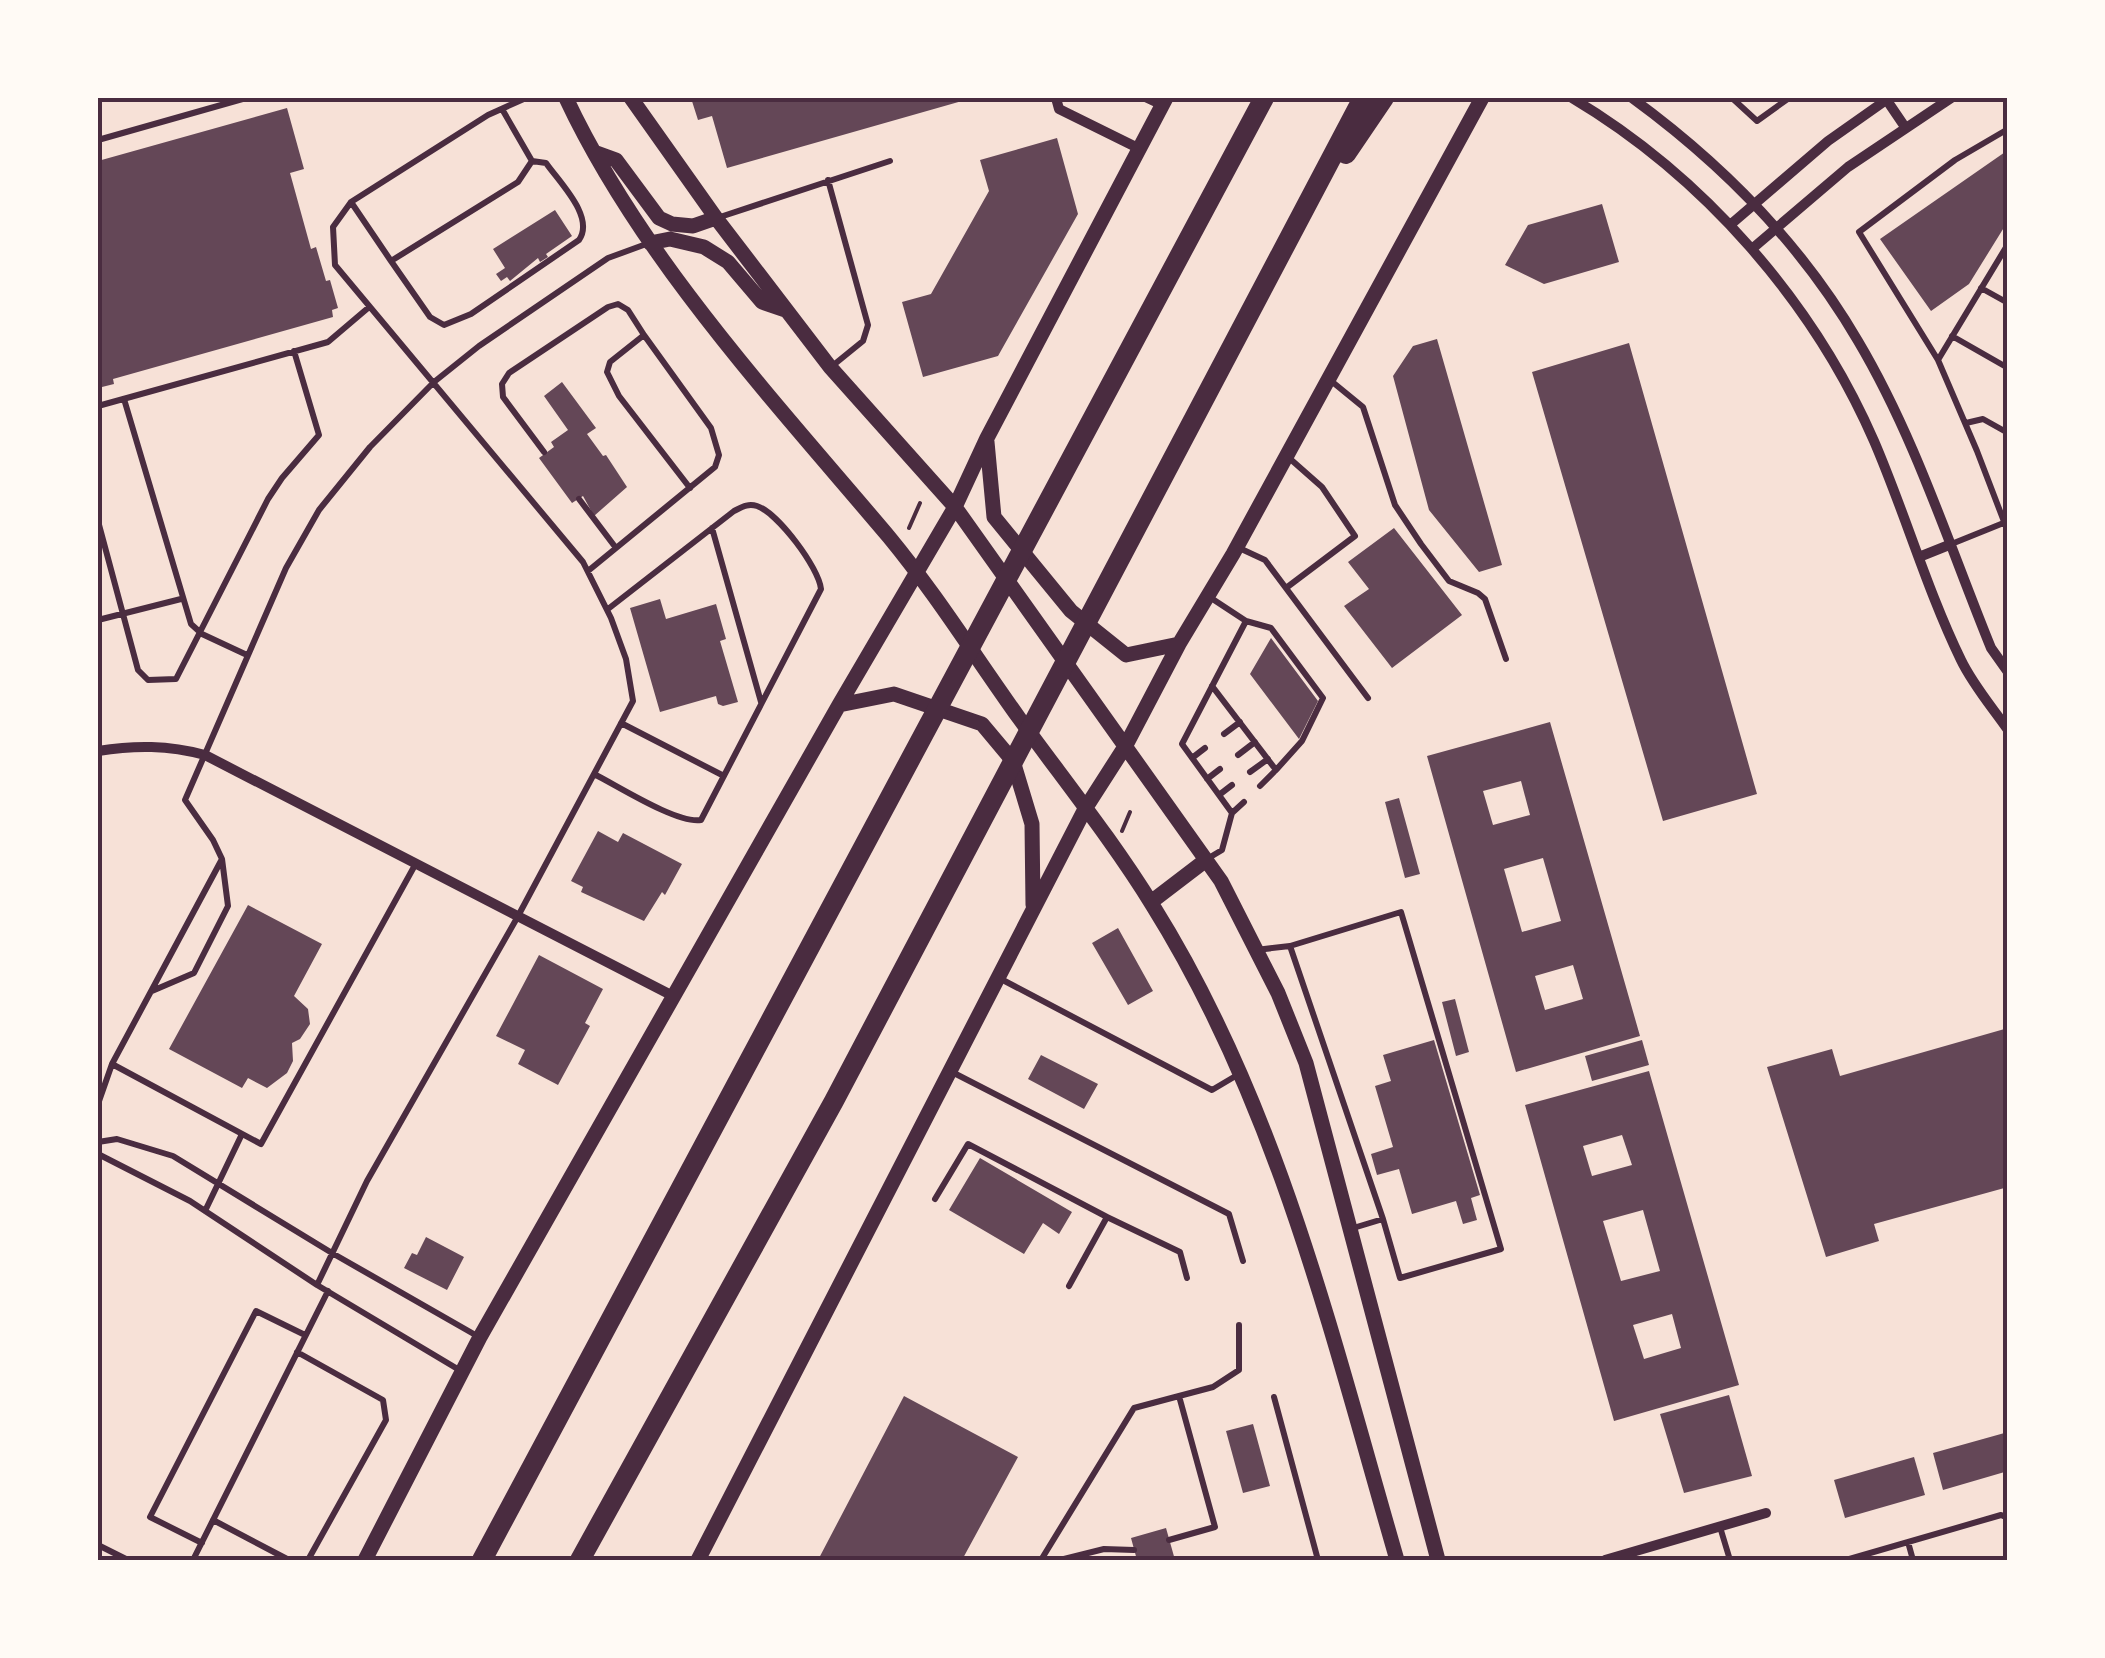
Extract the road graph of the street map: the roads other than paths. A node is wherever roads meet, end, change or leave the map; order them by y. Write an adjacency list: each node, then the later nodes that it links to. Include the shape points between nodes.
1 (246, 98): 21 (lane)
2 (526, 98): 18 (lane)
3 (566, 98): 23 (main road)
4 (631, 98): 29 (main road)
5 (1056, 98): 22 (street, via 1059,109)
6 (1143, 98): 17 (lane)
7 (1264, 98): 160 (highway)
8 (1363, 98): 33 (highway)
9 (1384, 98): 33 (highway)
10 (1482, 98): 47 (main road)
11 (1572, 98): 30 (street, via 1661,159)
12 (1632, 98): 28 (street, via 1682,135)
13 (1732, 98): 14 (lane, via 1757,121)
14 (1789, 98)
15 (1887, 98): 19 (street); 28 (street)
16 (1951, 98): 19 (street)
17 (1164, 102): 22 (main road)
18 (502, 109): 24 (lane); 27 (lane)
19 (1904, 126): 31 (street)
20 (2008, 128): 44 (lane, via 1858,232)
21 (98, 140)
22 (1140, 149): 53 (main road)
23 (594, 152): 29 (main road, via 616,160 658,218 693,226); 32 (main road)
24 (532, 161): 36 (lane, via 518,182); 36 (lane, via 546,162 584,219 579,240 471,314 444,325 430,317)
25 (890, 162): 26 (lane)
26 (828, 180): 29 (lane); 45 (lane, via 868,325 863,341)
27 (352, 202): 36 (lane); 39 (lane, via 333,227 332,247 335,265)
28 (1753, 204): 30 (street); 31 (street)
29 (716, 218): 40 (main road)
30 (1730, 225): 35 (street)
31 (1778, 227): 35 (street); 62 (street, via 1857,339 1902,426)
32 (650, 243): 40 (main road, via 670,239 704,246 728,262 762,302); 48 (lane, via 608,258); 67 (main road)
33 (1286, 243): 161 (highway, via 834,1101)
34 (2008, 244): 37 (lane)
35 (1753, 248): 65 (street, via 1830,356 1873,439)
36 (391, 261)
37 (1981, 288): 38 (lane); 42 (lane)
38 (2008, 303)
39 (368, 308): 43 (lane, via 328,342); 48 (lane)
40 (785, 310): 45 (main road)
41 (644, 335): 54 (lane, via 628,310 608,306 509,374 502,397); 56 (lane, via 717,441 715,468); 56 (lane, via 607,372)
42 (1952, 336): 44 (lane); 46 (lane)
43 (294, 351): 49 (lane); 75 (lane, via 319,436 268,499)
44 (1938, 360): 51 (lane)
45 (830, 367): 58 (main road)
46 (2008, 368)
47 (1329, 379): 55 (main road); 78 (lane, via 1364,408 1395,505 1445,577 1485,599)
48 (434, 382): 66 (lane); 77 (lane, via 319,510)
49 (124, 398): 50 (lane); 70 (lane)
50 (98, 406)
51 (1966, 423): 52 (lane, via 1983,420); 60 (lane)
52 (2008, 433)
53 (987, 438): 58 (main road); 76 (main road, via 994,517 1071,612 1126,655)
54 (544, 452)
55 (1288, 456): 63 (main road); 68 (lane, via 1322,486 1355,536)
56 (690, 488): 64 (lane)
57 (580, 500): 64 (lane)
58 (956, 507): 67 (main road); 89 (main road)
59 (98, 521): 72 (lane)
60 (2006, 525): 62 (lane)
61 (712, 528): 71 (lane); 82 (lane); 82 (lane, via 748,504 762,507 820,577 821,589)
62 (1949, 545): 65 (street); 79 (street, via 1991,648)
63 (1236, 547): 68 (lane, via 1265,560); 69 (main road)
64 (616, 548): 66 (lane)
65 (1919, 556): 86 (street, via 1962,663)
66 (588, 570): 71 (lane)
67 (915, 573): 83 (main road); 106 (main road)
68 (1286, 588): 81 (lane)
69 (1208, 596): 74 (lane); 76 (main road)
70 (181, 599): 72 (lane); 75 (lane)
71 (608, 609): 85 (lane, via 633,701)
72 (124, 614): 73 (lane); 75 (lane, via 138,670 148,680 176,680)
73 (98, 620)
74 (1246, 621): 80 (lane); 97 (lane, via 1270,628 1323,698 1302,741)
75 (202, 634): 77 (lane)
76 (1179, 644): 89 (main road)
77 (246, 655): 92 (lane)
78 (1506, 659)
79 (2008, 672)
80 (1212, 686): 84 (lane); 94 (lane, via 1182,744)
81 (1368, 698)
82 (762, 703): 100 (lane)
83 (839, 705): 112 (main road, via 894,694 982,724 1014,761 1032,824); 118 (main road)
84 (1240, 722): 87 (lane); 88 (lane)
85 (622, 723): 99 (lane); 100 (lane)
86 (2008, 730)
87 (1224, 734)
88 (1255, 742): 93 (lane); 95 (lane)
89 (1126, 745): 106 (main road); 109 (main road)
90 (1205, 748): 94 (lane)
91 (98, 751): 92 (street, via 130,746)
92 (205, 755): 108 (lane, via 185,800); 110 (street)
93 (1238, 755)
94 (1192, 758): 101 (lane)
95 (1268, 759): 97 (lane); 98 (lane)
96 (1220, 769): 101 (lane)
97 (1276, 770): 103 (lane)
98 (1250, 772)
99 (594, 774): 100 (lane, via 692,822 701,820); 113 (lane)
100 (724, 776)
101 (1207, 779): 104 (lane)
102 (1232, 785): 104 (lane)
103 (1260, 786)
104 (1219, 795): 107 (lane)
105 (1244, 802): 107 (lane)
106 (1085, 809): 111 (main road); 112 (main road)
107 (1232, 813): 109 (lane, via 1222,850)
108 (222, 859): 117 (lane); 117 (lane, via 228,906 194,973)
109 (1206, 860): 111 (main road); 115 (main road)
110 (415, 865): 113 (street); 123 (lane, via 261,1144)
111 (1151, 902): 121 (main road)
112 (1033, 909): 116 (main road)
113 (518, 918): 118 (street); 132 (lane)
114 (1290, 946): 115 (lane); 130 (lane); 130 (lane, via 1401,912 1501,1249 1400,1278)
115 (1256, 950): 131 (main road, via 1306,1063)
116 (998, 978): 120 (main road); 121 (lane, via 1212,1090)
117 (151, 991): 119 (lane)
118 (673, 996): 140 (main road)
119 (112, 1064): 122 (lane); 123 (lane)
120 (950, 1071): 133 (lane, via 1229,1214); 162 (main road)
121 (1242, 1073): 166 (main road, via 1306,1242)
122 (98, 1104)
123 (242, 1134): 126 (lane)
124 (98, 1142): 126 (lane, via 117,1139 174,1156)
125 (98, 1154): 128 (lane)
126 (220, 1184): 128 (lane); 132 (lane)
127 (934, 1198): 129 (lane, via 968,1144)
128 (205, 1211): 135 (lane)
129 (1107, 1217): 134 (lane, via 1180,1252); 136 (lane)
130 (1383, 1219): 131 (lane)
131 (1349, 1230): 167 (main road)
132 (332, 1253): 135 (lane); 140 (lane)
133 (1243, 1261)
134 (1188, 1278)
135 (316, 1284): 137 (lane)
136 (1069, 1286)
137 (328, 1291): 139 (lane); 142 (lane)
138 (1240, 1325): 143 (lane, via 1238,1370 1213,1387)
139 (306, 1336): 141 (lane); 150 (lane, via 256,1311 150,1517)
140 (480, 1337): 142 (main road)
141 (297, 1352): 147 (lane); 158 (lane, via 384,1400 386,1420)
142 (462, 1372): 159 (main road)
143 (1180, 1396): 149 (lane, via 1216,1526); 163 (lane, via 1134,1408)
144 (1274, 1397): 165 (lane)
145 (1766, 1513): 148 (street)
146 (2008, 1518): 151 (lane)
147 (213, 1520): 150 (lane); 157 (lane)
148 (1720, 1527): 168 (street); 169 (lane)
149 (1169, 1540)
150 (202, 1542): 154 (lane)
151 (1908, 1542): 170 (lane); 171 (lane)
152 (98, 1544): 155 (lane)
153 (1134, 1550): 164 (lane, via 1104,1548)
154 (194, 1558): 156 (lane)
155 (128, 1560)
156 (204, 1560)
157 (289, 1560)
158 (308, 1560)
159 (365, 1560)
160 (482, 1560)
161 (580, 1560)
162 (698, 1560)
163 (1041, 1560)
164 (1060, 1560)
165 (1318, 1560)
166 (1397, 1560)
167 (1438, 1560)
168 (1605, 1560)
169 (1730, 1560)
170 (1851, 1560)
171 (1913, 1560)

